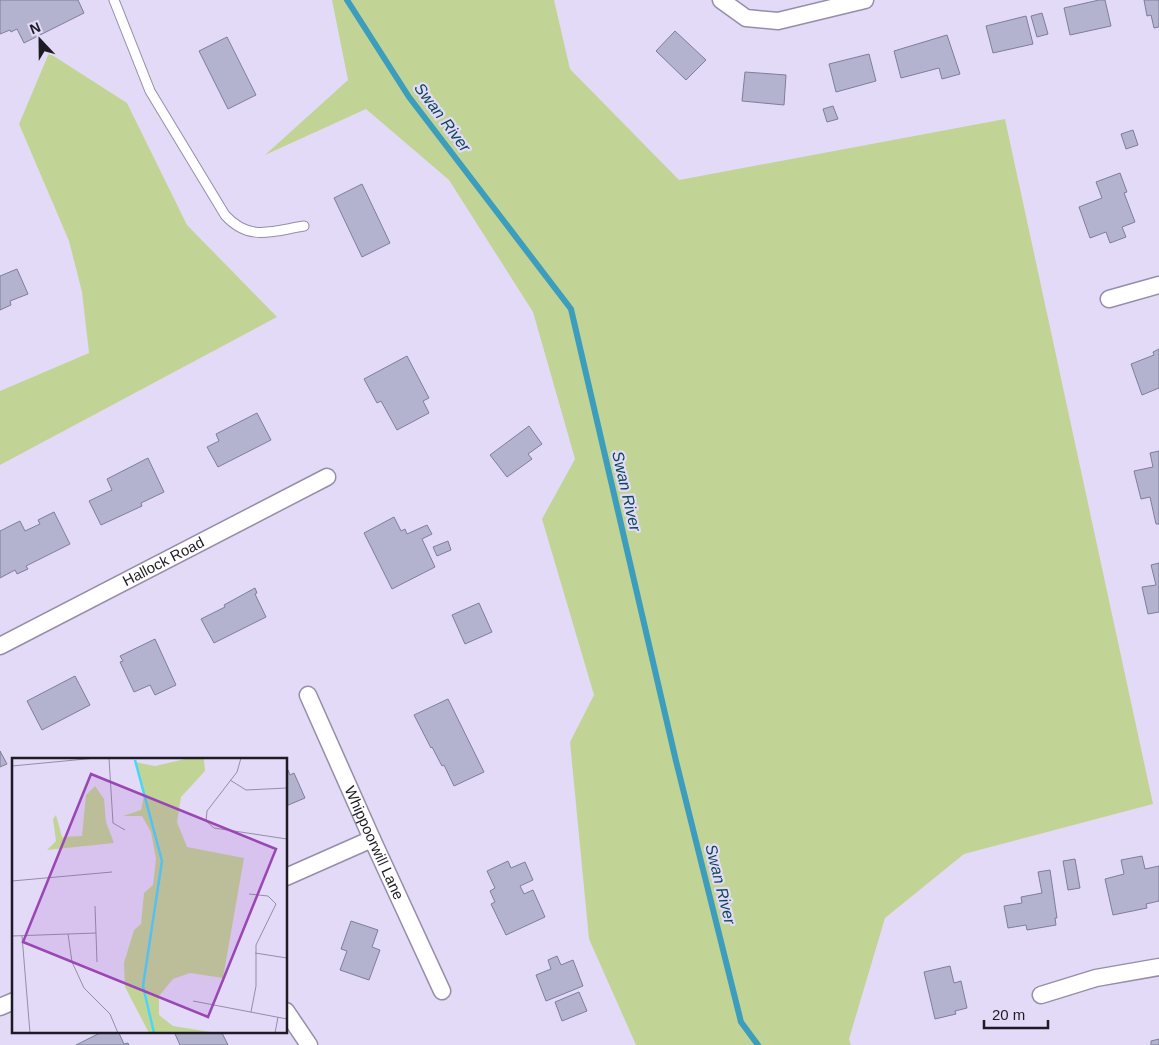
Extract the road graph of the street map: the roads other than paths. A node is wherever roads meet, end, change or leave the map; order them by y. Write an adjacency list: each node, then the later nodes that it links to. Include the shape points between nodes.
1 (114, 0): 4 (lane, via 150,90 224,215 234,225 253,232)
2 (721, 0): 3 (street, via 746,18 778,21)
3 (865, 0)
4 (304, 226)
5 (1159, 285): 6 (street)
6 (1109, 299)
7 (327, 477): 8 (street, Hallock Road)
8 (0, 646)
9 (308, 695): 10 (street, Whippoorwill Lane)
10 (372, 839): 11 (street); 13 (street, Whippoorwill Lane)
11 (288, 875)
12 (1159, 967): 14 (street, via 1096,978)
13 (442, 991)
14 (1041, 996)
15 (12, 1002): 16 (street)
16 (0, 1007)
17 (288, 1013): 18 (street)
18 (308, 1045)

